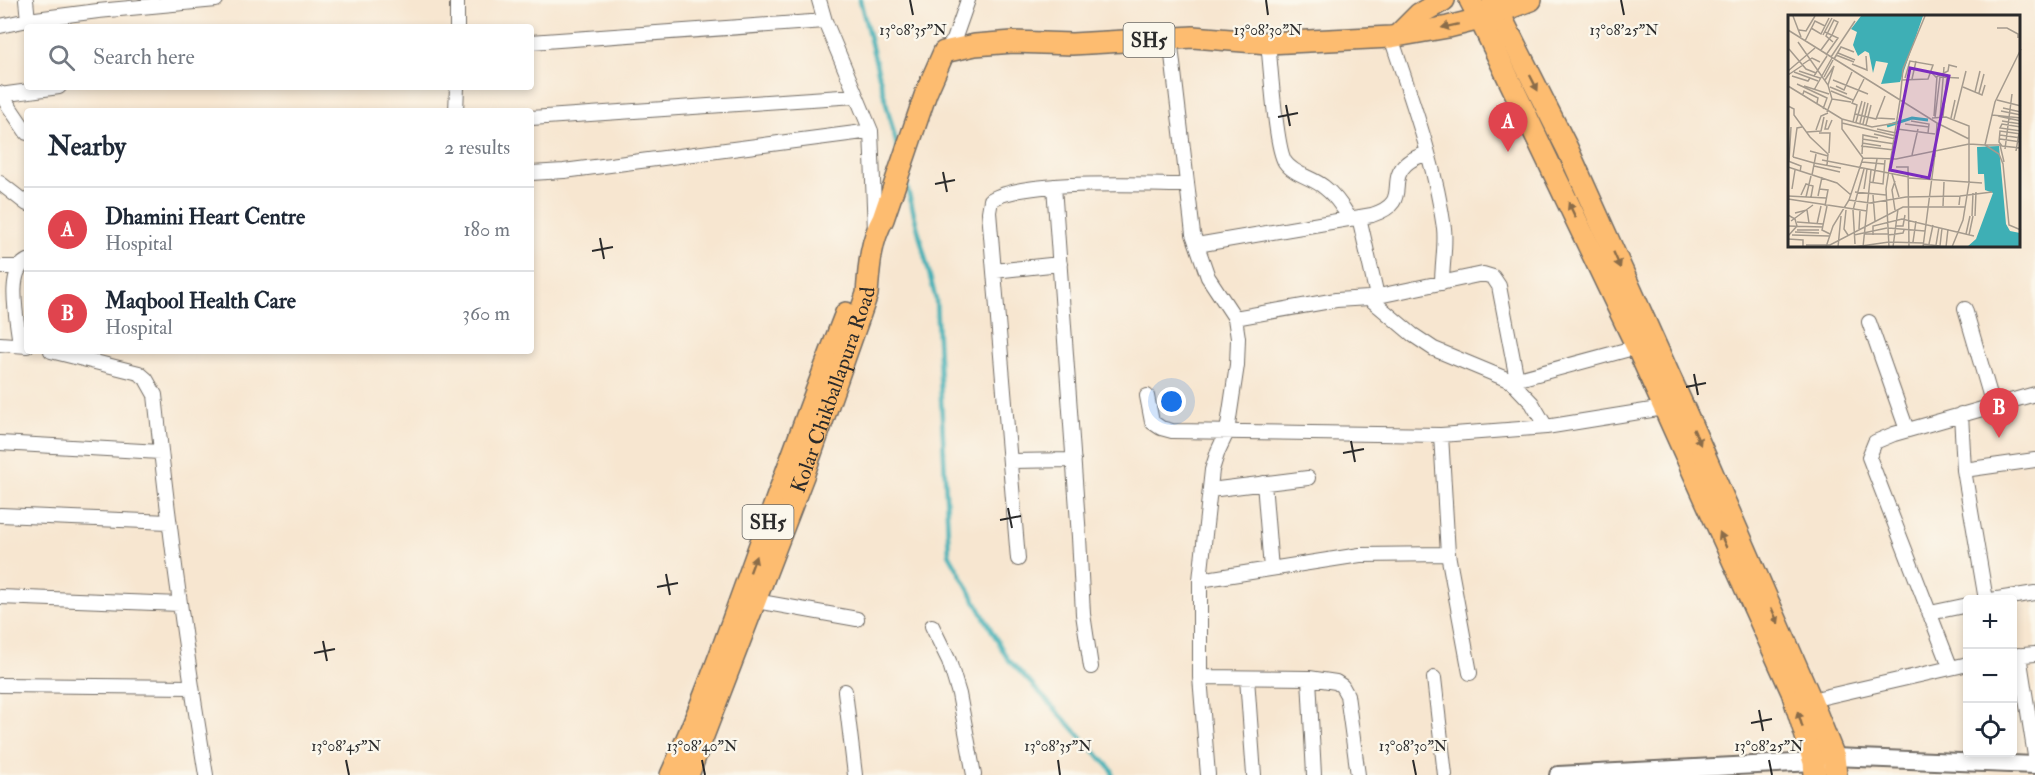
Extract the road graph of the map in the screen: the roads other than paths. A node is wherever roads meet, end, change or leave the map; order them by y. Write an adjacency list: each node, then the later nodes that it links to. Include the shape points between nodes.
1 (26, 0): 13 (street)
2 (216, 0): 9 (street)
3 (457, 0): 15 (street)
4 (819, 0): 14 (street)
5 (968, 0): 21 (street, via 954,40)
6 (1444, 0): 11 (main road)
7 (1470, 0): 12 (main road)
8 (1532, 0): 12 (main road); 22 (main road, via 1514,24)
9 (162, 3): 10 (street)
10 (98, 6): 13 (street)
11 (1423, 7): 17 (main road)
12 (1491, 10): 17 (main road, SH5, one-way to 17, via 1448,27); 22 (main road); 52 (main road, one-way to 12)
13 (28, 20): 16 (street)
14 (825, 21): 19 (street); 26 (street)
15 (457, 24)
16 (0, 26)
17 (1395, 36): 20 (main road, SH5); 31 (street)
18 (1170, 38): 20 (main road, SH5); 21 (main road, SH5, via 1072,44 1013,42); 34 (street)
19 (534, 42)
20 (1268, 43): 37 (street, via 1285,162 1324,186)
21 (944, 52): 38 (main road, SH5)
22 (1519, 53): 103 (main road, one-way to 103, via 1578,171)
23 (34, 90): 25 (street)
24 (457, 90): 27 (street)
25 (0, 94): 29 (street)
26 (856, 96): 28 (street); 30 (street)
27 (456, 108)
28 (534, 118)
29 (24, 129)
30 (871, 131): 32 (street); 38 (street)
31 (1427, 153): 37 (street, via 1404,165 1394,203 1388,210); 45 (street, via 1444,230)
32 (534, 173)
33 (0, 183): 36 (street)
34 (1187, 185): 35 (street); 39 (street)
35 (1054, 186): 41 (street); 44 (street, via 991,200)
36 (24, 202)
37 (1354, 218): 39 (street); 46 (street)
38 (879, 226): 43 (main road, SH5)
39 (1197, 245): 48 (street, via 1208,277)
40 (23, 264): 42 (street); 51 (street, via 14,281)
41 (1060, 264): 44 (street); 66 (street)
42 (0, 267)
43 (869, 270): 83 (main road, Kolar Chikballapura Road / SH5, via 867,294); 109 (main road, SH5, one-way to 43, via 727,638 847,309)
44 (994, 271): 68 (street)
45 (1442, 283): 46 (street); 54 (street, via 1483,274 1493,277 1499,286)
46 (1373, 297): 48 (street); 54 (street, via 1434,349)
47 (1965, 309): 57 (street)
48 (1235, 318): 62 (street, via 1237,365)
49 (1869, 322): 61 (street)
50 (0, 344): 51 (street)
51 (24, 345)
52 (1637, 347): 54 (street); 58 (main road)
53 (63, 354): 65 (street, via 139,373 146,379 155,395)
54 (1514, 381): 60 (street)
55 (2035, 394): 57 (street)
56 (1147, 396): 62 (street, via 1152,422 1161,428)
57 (1993, 405): 59 (street)
58 (1664, 408): 60 (street); 106 (main road, one-way to 58)
59 (1961, 414): 61 (street); 69 (street)
60 (1546, 427): 63 (street)
61 (1907, 430): 86 (street, via 1875,442 1869,457)
62 (1227, 432): 63 (street); 72 (street, via 1215,461)
63 (1441, 435): 75 (street)
64 (0, 443): 65 (street)
65 (160, 452): 74 (street)
66 (1074, 460): 68 (street); 93 (street, via 1083,614)
67 (2035, 460): 69 (street)
68 (1011, 461): 76 (street)
69 (1964, 470): 80 (street)
70 (1308, 478): 71 (street)
71 (1264, 483): 72 (street); 77 (street)
72 (1210, 490): 78 (street)
73 (0, 515): 74 (street)
74 (169, 522): 84 (street)
75 (1448, 554): 77 (street, via 1360,555); 95 (street)
76 (1018, 559)
77 (1271, 569): 78 (street)
78 (1200, 580): 96 (street)
79 (2035, 593): 81 (street)
80 (1985, 595)
81 (2017, 596)
82 (0, 597): 84 (street)
83 (756, 601): 87 (street); 110 (main road, Kolar Chikballapura Road / SH5)
84 (180, 603): 101 (street)
85 (1963, 605): 86 (street)
86 (1930, 613): 94 (street)
87 (856, 619)
88 (932, 626): 112 (street, via 959,694)
89 (2035, 654): 90 (street)
90 (2017, 656)
91 (2017, 661): 104 (street)
92 (1963, 665): 94 (street)
93 (1091, 666)
94 (1950, 666): 103 (street)
95 (1470, 673)
96 (1200, 678): 97 (street); 113 (street)
97 (1246, 678): 98 (street); 114 (street)
98 (1309, 678): 115 (street); 116 (street, via 1336,682 1347,695)
99 (1434, 678): 117 (street)
100 (0, 685): 101 (street)
101 (192, 687): 108 (street)
102 (845, 691): 111 (street)
103 (1811, 700): 106 (main road)
104 (2035, 756)
105 (2035, 765): 106 (street)
106 (1825, 767): 107 (street)
107 (1629, 773): 118 (street)
108 (206, 775)
109 (671, 775)
110 (688, 775)
111 (855, 775)
112 (974, 775)
113 (1208, 775)
114 (1254, 775)
115 (1314, 775)
116 (1358, 775)
117 (1445, 775)
118 (1558, 775)

